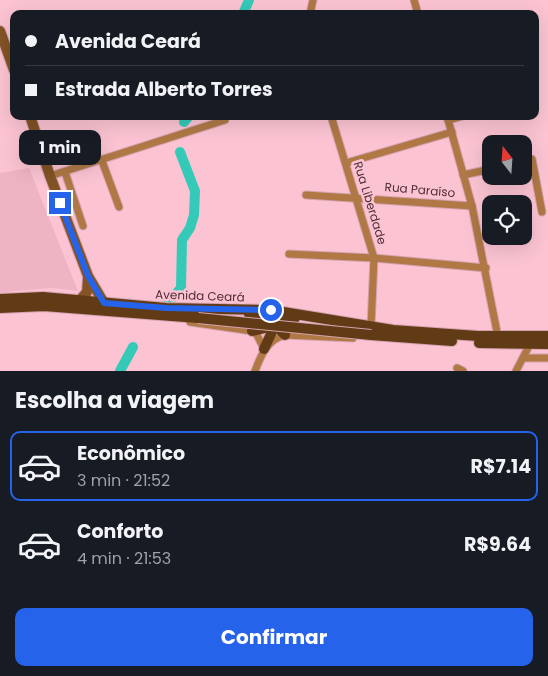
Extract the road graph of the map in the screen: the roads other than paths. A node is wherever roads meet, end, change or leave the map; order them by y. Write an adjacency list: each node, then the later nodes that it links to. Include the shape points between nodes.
1 (0, 31): 2 (street)
2 (10, 59)
3 (31, 120): 14 (street)
4 (225, 120): 9 (street)
5 (332, 120): 10 (street, Rua Liberdade)
6 (449, 120): 7 (street)
7 (452, 132): 10 (street); 13 (street)
8 (532, 160): 19 (street)
9 (102, 161): 12 (street); 18 (street)
10 (346, 163): 16 (street, Rua Liberdade)
11 (482, 171): 13 (street)
12 (65, 172): 14 (street); 20 (street)
13 (463, 175): 17 (street)
14 (50, 176): 24 (street)
15 (306, 195): 16 (street, Rua Paraíso)
16 (357, 197): 17 (street, Rua Paraíso); 22 (street, Rua Liberdade)
17 (472, 206): 23 (street)
18 (119, 207)
19 (542, 212)
20 (82, 226)
21 (289, 254): 22 (street)
22 (374, 258): 23 (street); 34 (street, Rua Liberdade)
23 (486, 268): 37 (street)
24 (88, 276): 26 (street, via 87,292); 27 (street)
25 (0, 300): 26 (main road, Avenida Ceará, via 30,297)
26 (80, 300): 27 (main road, Avenida Ceará)
27 (104, 303): 29 (main road, Avenida Ceará)
28 (0, 308): 30 (main road, Avenida Ceará, via 28,306)
29 (220, 310): 31 (main road, Avenida Ceará, via 271,310); 33 (main road, via 263,318 265,328)
30 (171, 316): 33 (street, Avenida Ceará); 34 (main road, Avenida Ceará, bridge)
31 (316, 318): 32 (main road); 34 (main road, Avenida Ceará)
32 (282, 319): 35 (main road, via 280,330); 40 (main road, via 275,325)
33 (252, 332): 40 (street)
34 (372, 333): 35 (street, Avenida Ceará, via 346,338); 37 (main road, Avenida Ceará); 39 (main road, Avenida Ceará)
35 (285, 335): 40 (street)
36 (548, 336): 37 (main road, Avenida Ceará)
37 (498, 337)
38 (548, 344): 39 (main road, Avenida Ceará)
39 (529, 346): 41 (street)
40 (264, 349): 43 (street)
41 (524, 358): 42 (street); 44 (street)
42 (548, 358)
43 (255, 371)
44 (516, 371)

